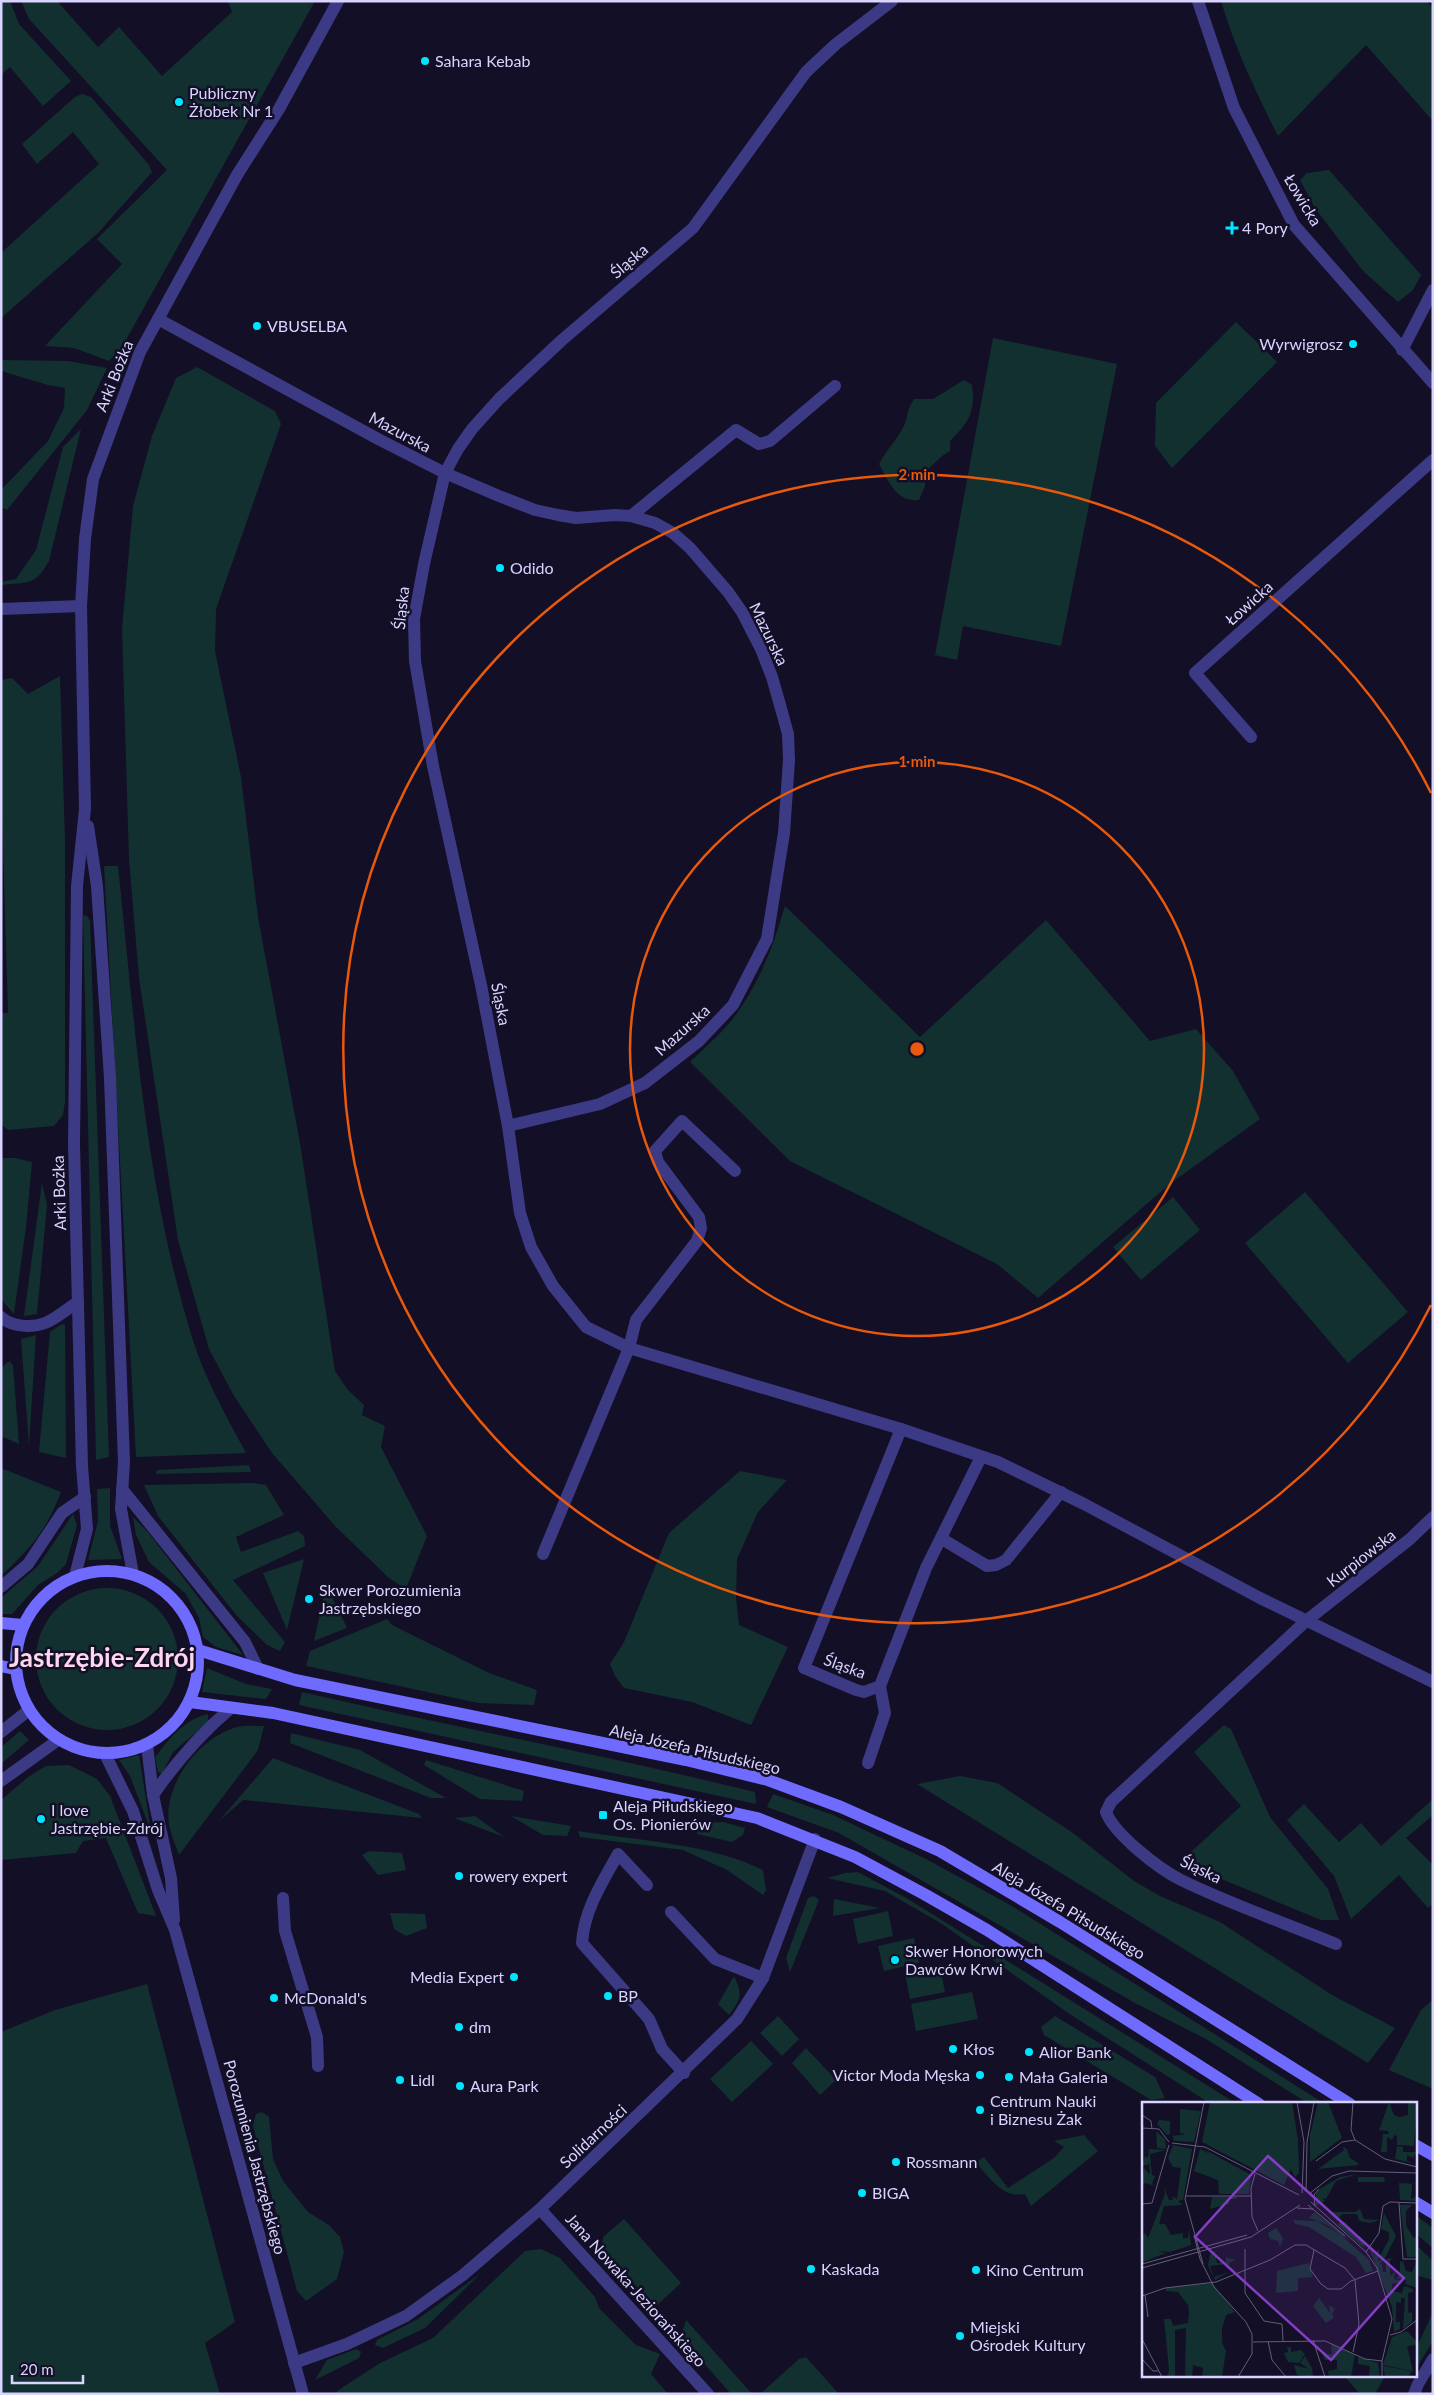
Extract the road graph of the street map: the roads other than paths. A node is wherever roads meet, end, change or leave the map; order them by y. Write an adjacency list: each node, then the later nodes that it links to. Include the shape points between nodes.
1 (338, 1): 5 (street, Arki Bożka)
2 (892, 1): 10 (street, Śląska, via 806,72 693,228 562,340 500,399 472,429)
3 (1198, 1): 6 (street, Łowicka, via 1234,108 1294,225)
4 (1433, 290): 6 (street)
5 (158, 319): 10 (street, Mazurska); 12 (street, Arki Bożka, via 140,352 93,479)
6 (1402, 350): 7 (street, Łowicka)
7 (1433, 383)
8 (835, 386): 11 (street, via 770,440 759,444 736,430)
9 (1433, 460): 14 (street, Łowicka, via 1195,673)
10 (445, 473): 11 (street, Mazurska, via 535,510 576,518); 16 (street, Śląska, via 414,619 414,661)
11 (631, 516): 16 (street, Mazurska, via 655,523 690,548 742,612 772,677 788,734 789,760 784,833 766,939 733,1005 698,1041 645,1083 600,1104)
12 (81, 606): 13 (street); 15 (street, Arki Bożka)
13 (1, 609)
14 (1251, 737)
15 (86, 809): 18 (street, Arki Bożka, via 77,886 74,1145); 23 (street, Arki Bożka, via 97,886 110,1078 124,1462)
16 (508, 1126): 20 (street, Śląska, via 520,1213 540,1263 553,1286 586,1327)
17 (735, 1171): 20 (street, via 682,1121 655,1151 658,1162 699,1217 700,1228 697,1241 636,1320)
18 (78, 1302): 19 (street, via 45,1323 18,1326 8,1324); 25 (street, Arki Bożka)
19 (1, 1317)
20 (629, 1348): 21 (street, Śląska); 28 (street)
21 (901, 1430): 22 (street, Śląska); 40 (street, Śląska, via 804,1668 864,1692)
22 (981, 1457): 24 (street, Śląska); 27 (street, Śląska)
23 (122, 1489): 29 (street, Arki Bożka, via 122,1509); 38 (street, via 245,1642)
24 (1061, 1492): 27 (street, via 1006,1560 996,1565 987,1566); 32 (street, Śląska)
25 (84, 1497): 30 (street, Arki Bożka, via 87,1529); 31 (street, via 62,1513 28,1564)
26 (1433, 1517): 32 (street, Kurpiowska)
27 (942, 1539): 40 (street, Śląska, via 926,1568)
28 (543, 1554)
29 (133, 1574): 30 (main road, via 94,1571); 35 (main road, via 153,1582 170,1595 193,1630)
30 (75, 1576): 34 (main road, via 36,1604)
31 (1, 1587)
32 (1306, 1621): 39 (street, Śląska); 56 (street, Śląska, via 1111,1802 1106,1812 1113,1827 1179,1879)
33 (1, 1623): 34 (main road)
34 (23, 1625): 37 (main road)
35 (198, 1650): 38 (main road, Aleja Józefa Piłsudskiego); 41 (main road, via 198,1677)
36 (1, 1666): 37 (main road)
37 (15, 1669): 43 (main road)
38 (258, 1669): 61 (main road, Aleja Józefa Piłsudskiego, via 295,1680 686,1760 768,1780 841,1807 940,1851 1060,1922)
39 (1433, 1682)
40 (880, 1686): 48 (street, via 885,1713)
41 (190, 1702): 42 (main road); 46 (main road, via 172,1727)
42 (231, 1708): 50 (street, via 173,1766); 51 (main road, via 273,1714 757,1818)
43 (29, 1710): 44 (street); 45 (main road)
44 (1, 1732)
45 (58, 1740): 47 (main road); 49 (street)
46 (147, 1745): 47 (main road); 50 (street, Porozumienia Jastrzębskiego)
47 (105, 1754): 55 (street, Porozumienia Jastrzębskiego, via 133,1811 158,1890)
48 (868, 1763)
49 (1, 1781)
50 (153, 1795): 55 (street, Porozumienia Jastrzębskiego, via 171,1878)
51 (815, 1839): 57 (street, Solidarności); 60 (main road, via 907,1884 986,1930)
52 (646, 1885): 59 (street, via 618,1854 596,1893 583,1926 582,1944 649,2019 662,2049)
53 (283, 1898): 58 (street, via 285,1930 317,2037)
54 (672, 1912): 57 (street, via 714,1959)
55 (175, 1930): 68 (street, Porozumienia Jastrzębskiego)
56 (1336, 1944)
57 (763, 1978): 59 (street, Solidarności, via 738,2019)
58 (318, 2066)
59 (684, 2073): 65 (street, Solidarności)
60 (1256, 2102)
61 (1347, 2102)
62 (1416, 2145): 63 (main road)
63 (1433, 2156)
64 (1416, 2203): 66 (main road)
65 (540, 2209): 68 (street, Solidarności, via 463,2275 406,2316 348,2344); 70 (street, Jana Nowaka-Jeziorańskiego)
66 (1433, 2213)
67 (1433, 2359): 71 (street)
68 (294, 2363): 69 (street, Porozumienia Jastrzębskiego)
69 (303, 2394)
70 (708, 2394)
71 (1414, 2394)

